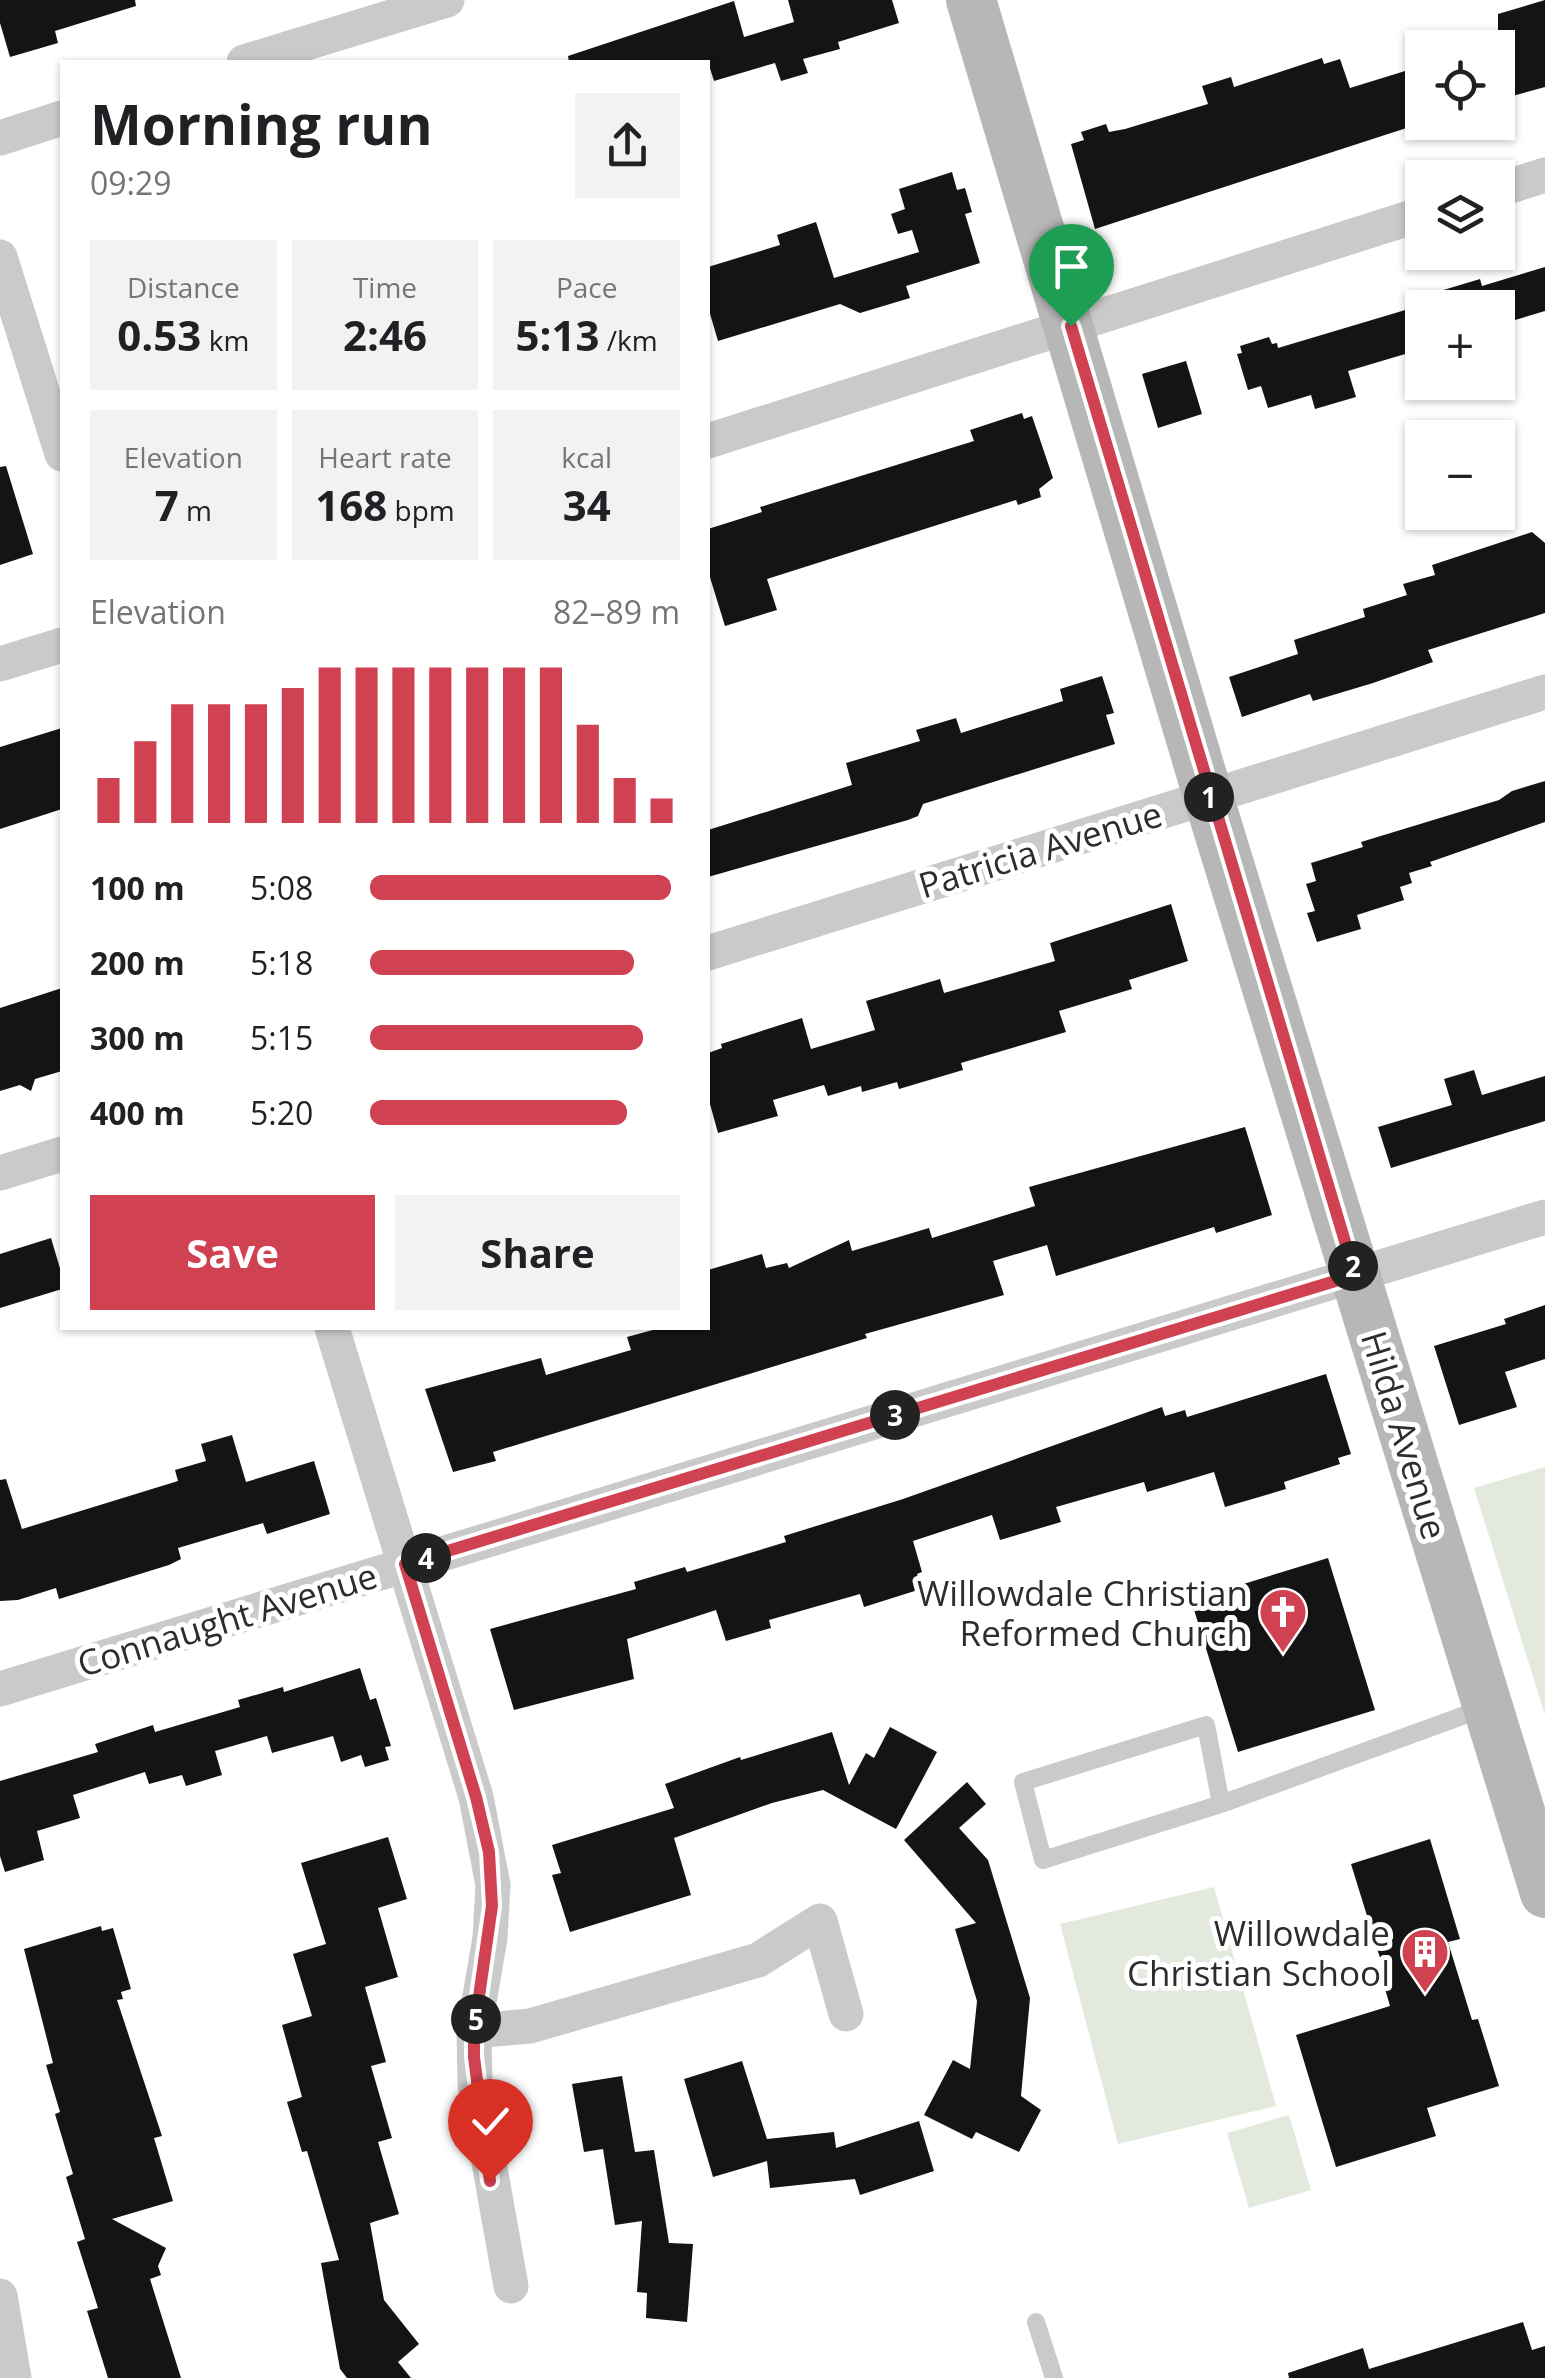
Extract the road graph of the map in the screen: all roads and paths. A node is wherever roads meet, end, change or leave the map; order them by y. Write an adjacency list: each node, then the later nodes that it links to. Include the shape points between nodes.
1 (447, 0): 3 (street)
2 (970, 0): 10 (street, Hilda Avenue)
3 (251, 60)
4 (60, 119): 5 (street)
5 (0, 138)
6 (1545, 175): 7 (street)
7 (1515, 185)
8 (1405, 219): 10 (street)
9 (0, 257): 12 (street)
10 (1071, 326): 11 (street); 16 (street, Hilda Avenue)
11 (710, 440)
12 (60, 448)
13 (60, 646): 14 (street)
14 (0, 664)
15 (1545, 692): 16 (street, Patricia Avenue)
16 (1208, 796): 17 (street, Patricia Avenue); 21 (street, Hilda Avenue)
17 (710, 952)
18 (60, 1155): 19 (street)
19 (0, 1173)
20 (1545, 1216): 21 (street, Connaught Avenue)
21 (1355, 1275): 23 (street, Connaught Avenue); 25 (street, Hilda Avenue)
22 (333, 1330): 23 (street)
23 (405, 1564): 24 (street, Connaught Avenue); 29 (street, via 489,1852 490,1938)
24 (0, 1688)
25 (1489, 1706): 26 (lane); 27 (street, Hilda Avenue)
26 (1221, 1804): 26 (lane, via 1044,1860 1022,1782 1206,1725)
27 (1545, 1893)
28 (846, 2014): 29 (street, via 820,1921 758,1960 530,2026)
29 (474, 2031): 30 (street, via 478,2110)
30 (511, 2286)
31 (0, 2296): 33 (street)
32 (1036, 2322): 34 (lane)
33 (14, 2378)
34 (1054, 2378)

